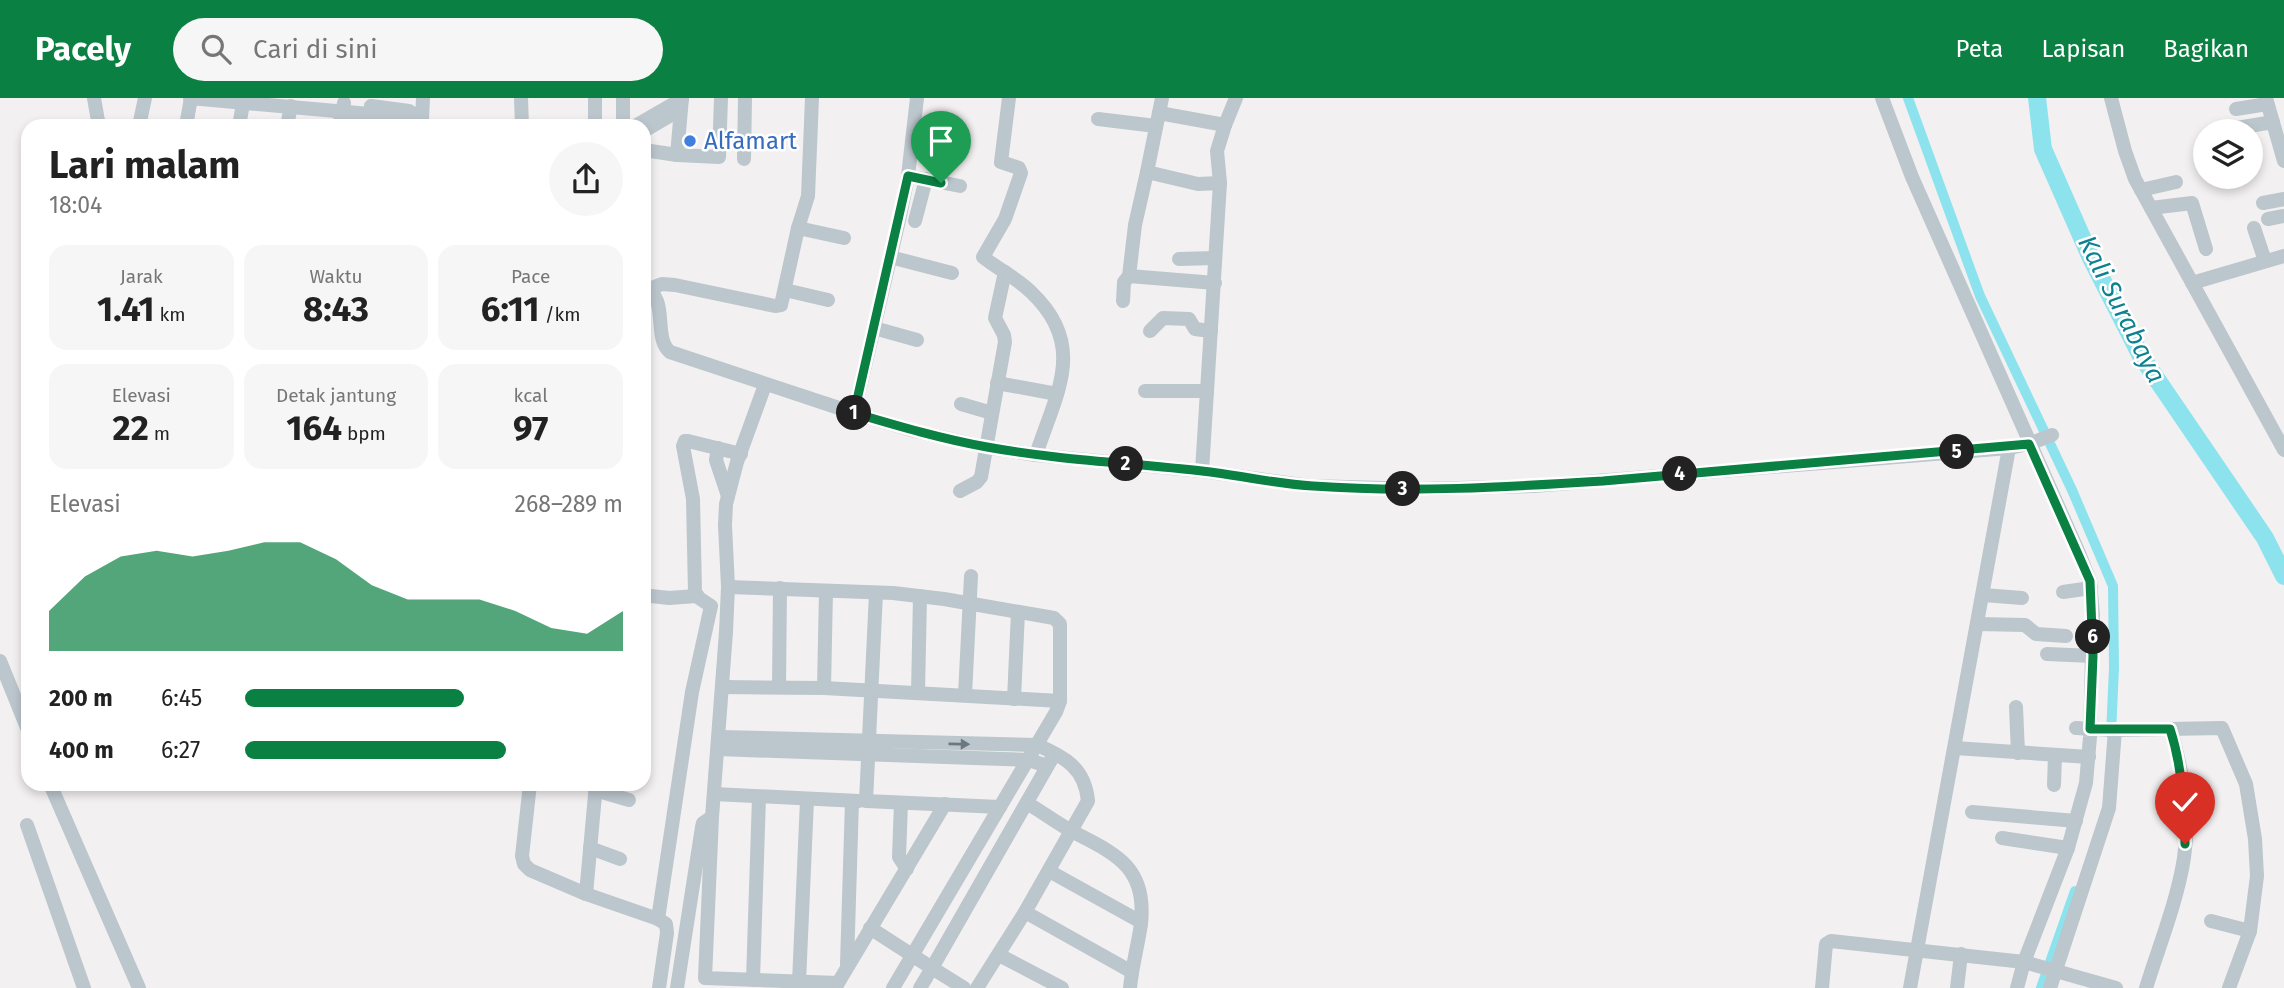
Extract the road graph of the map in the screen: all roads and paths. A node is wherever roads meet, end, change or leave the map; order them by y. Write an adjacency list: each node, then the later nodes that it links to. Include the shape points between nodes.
1 (94, 98): 23 (street)
2 (145, 98): 24 (street)
3 (191, 98): 16 (street); 25 (street)
4 (423, 98): 29 (street)
5 (522, 98): 30 (street)
6 (595, 98): 31 (street)
7 (623, 98): 32 (street)
8 (721, 98): 39 (street, via 719,157)
9 (746, 98): 41 (street)
10 (812, 98): 55 (street, via 809,192)
11 (917, 98): 43 (street)
12 (1009, 98): 64 (street, via 1001,162 1021,173 1005,219 983,257)
13 (1236, 98): 37 (street)
14 (1882, 98): 87 (street, via 1912,177)
15 (2111, 98): 48 (street, via 2124,151)
16 (244, 100): 18 (street); 26 (street)
17 (2267, 101): 21 (street); 34 (street)
18 (290, 102): 20 (street)
19 (678, 104): 35 (street); 39 (street)
20 (343, 107): 27 (street); 28 (street)
21 (2236, 109)
22 (1159, 113): 33 (street); 37 (street); 42 (street)
23 (99, 119)
24 (140, 119)
25 (187, 119)
26 (240, 119)
27 (340, 119)
28 (397, 119)
29 (402, 119)
30 (522, 119)
31 (595, 119)
32 (623, 119)
33 (1098, 119)
34 (2273, 122): 36 (street); 40 (street)
35 (651, 123)
36 (2263, 124)
37 (1225, 125): 45 (street, via 1217,151)
38 (651, 151): 39 (street)
39 (677, 155)
40 (2283, 155)
41 (744, 159)
42 (1147, 169): 45 (street, via 1198,184); 66 (street)
43 (908, 176): 44 (street); 60 (street)
44 (926, 179): 47 (street); 54 (street)
45 (1219, 181): 61 (street)
46 (2176, 182): 48 (street)
47 (960, 186)
48 (2141, 190): 51 (street)
49 (2284, 199): 50 (street)
50 (2263, 202)
51 (2151, 208): 58 (street, via 2192,202 2204,246); 68 (street)
52 (2284, 216): 53 (street)
53 (2268, 219)
54 (915, 221)
55 (798, 228): 57 (street); 70 (street)
56 (2254, 228): 63 (street)
57 (844, 238)
58 (2219, 238)
59 (2284, 256): 63 (street)
60 (890, 257): 65 (street); 74 (street)
61 (1215, 258): 62 (street); 67 (street)
62 (1179, 259)
63 (2265, 261): 68 (street)
64 (1005, 272): 78 (street, via 995,311 1004,335); 82 (street, via 1030,290 1056,325 1065,358)
65 (952, 273)
66 (1129, 276): 67 (street); 73 (street)
67 (1214, 283): 76 (street)
68 (2192, 283): 91 (street)
69 (651, 287): 70 (street, via 675,285 779,307)
70 (785, 290): 72 (street)
71 (651, 293): 79 (street, via 663,342 670,352)
72 (828, 300)
73 (1123, 301)
74 (874, 328): 77 (street); 84 (street)
75 (1150, 331): 76 (street, via 1163,318 1189,319 1195,329)
76 (1211, 331): 81 (street)
77 (917, 340)
78 (997, 383): 82 (street); 85 (street)
79 (765, 386): 84 (street); 92 (street)
80 (1145, 391): 81 (street)
81 (1206, 391): 94 (street)
82 (1057, 394): 93 (street)
83 (961, 404): 85 (street)
84 (854, 413): 88 (street)
85 (992, 413): 88 (street)
86 (2050, 436): 87 (street)
87 (2031, 444): 90 (street); 100 (street)
88 (985, 447): 93 (street); 95 (street, via 981,477)
89 (718, 448): 92 (street); 96 (street, via 716,460); 105 (street, via 688,441 683,446 693,499)
90 (2009, 448): 94 (street, via 1603,481 1420,489 1310,486); 104 (street)
91 (2284, 450)
92 (741, 454): 96 (street)
93 (1039, 455): 94 (street)
94 (1202, 471)
95 (960, 491)
96 (728, 496): 98 (street)
97 (971, 576): 109 (street)
98 (728, 587): 99 (street); 111 (street)
99 (780, 588): 101 (street); 119 (street)
100 (2091, 588): 102 (street); 116 (street)
101 (826, 590): 103 (street); 120 (street)
102 (2063, 592)
103 (876, 593): 106 (street); 121 (street)
104 (1983, 595): 108 (street); 113 (street)
105 (696, 596): 107 (street); 110 (street)
106 (920, 596): 109 (street); 122 (street)
107 (651, 597)
108 (2022, 598)
109 (970, 604): 112 (street); 123 (street)
110 (711, 607): 111 (street); 168 (street, via 693,684)
111 (727, 610): 118 (street)
112 (1018, 611): 124 (street); 125 (street, via 1054,618 1060,624)
113 (1978, 624): 114 (street, via 2025,625 2036,634); 134 (street)
114 (2066, 636)
115 (2047, 654): 116 (street)
116 (2093, 656): 128 (street)
117 (0, 661): 127 (street)
118 (723, 687): 119 (street); 131 (street)
119 (779, 687): 120 (street)
120 (824, 688): 121 (street)
121 (871, 691): 122 (street); 133 (street)
122 (918, 693): 123 (street)
123 (965, 695): 124 (street)
124 (1014, 699): 125 (street)
125 (1060, 701): 132 (street)
126 (2016, 707): 135 (street)
127 (21, 713)
128 (2086, 729): 130 (street); 138 (street)
129 (2170, 729): 130 (street); 172 (street, via 2222,728 2246,784 2257,876); 202 (street, via 2184,806 2184,859)
130 (2114, 730): 180 (street, via 2109,808)
131 (719, 743): 133 (street); 146 (street)
132 (1037, 745): 133 (street, one-way to 132); 136 (street); 139 (street)
133 (867, 748): 139 (street); 150 (street)
134 (1955, 748): 135 (street); 173 (street)
135 (2018, 752): 137 (street)
136 (1055, 753): 140 (street); 159 (street, via 1074,766 1088,797)
137 (2055, 755): 138 (street); 141 (street)
138 (2089, 757): 157 (street)
139 (1029, 760): 140 (street); 154 (street)
140 (1047, 766): 152 (street)
141 (2054, 785)
142 (53, 791): 188 (street)
143 (529, 791): 166 (street, via 524,864)
144 (595, 791): 161 (street)
145 (605, 791): 148 (street)
146 (714, 794): 147 (street); 156 (street)
147 (759, 797): 149 (street); 183 (street)
148 (629, 800)
149 (807, 800): 150 (street); 185 (street)
150 (859, 801): 151 (street); 178 (street)
151 (901, 803): 153 (street); 164 (street, via 899,857)
152 (1027, 803): 159 (street); 179 (street)
153 (945, 804): 154 (street); 164 (street)
154 (1000, 807): 176 (street)
155 (1972, 812): 157 (street)
156 (712, 817): 182 (street); 184 (street, via 702,827)
157 (2076, 821): 162 (street)
158 (27, 825): 187 (street)
159 (1071, 830): 165 (street); 170 (street, via 1121,859 1139,891)
160 (2003, 838): 162 (street)
161 (590, 848): 163 (street); 166 (street)
162 (2068, 848): 177 (street)
163 (620, 859)
164 (907, 869): 171 (street)
165 (1049, 871): 167 (street); 170 (street)
166 (586, 894): 168 (street)
167 (1025, 912): 175 (street); 181 (street)
168 (658, 919): 189 (street, via 667,928)
169 (2211, 921): 172 (street)
170 (1141, 922): 181 (street)
171 (870, 928): 176 (street); 178 (street)
172 (2250, 931): 203 (street)
173 (1916, 949): 174 (street); 196 (street, via 1831,941 1826,944); 197 (street)
174 (1961, 954): 177 (street); 198 (street)
175 (999, 955): 193 (street); 194 (street)
176 (913, 957): 179 (street); 190 (street)
177 (2028, 963): 180 (street); 199 (street)
178 (846, 968): 186 (street)
179 (932, 968): 191 (street); 192 (street)
180 (2054, 970): 200 (street); 201 (street)
181 (1132, 972): 195 (street)
182 (705, 978): 183 (street); 184 (street)
183 (752, 980): 185 (street)
184 (677, 982)
185 (799, 982): 186 (street)
186 (837, 986)
187 (84, 988)
188 (139, 988)
189 (659, 988)
190 (893, 988)
191 (919, 988)
192 (964, 988)
193 (977, 988)
194 (1062, 988)
195 (1130, 988)
196 (1822, 988)
197 (1910, 988)
198 (1957, 988)
199 (2017, 988)
200 (2050, 988)
201 (2116, 988)
202 (2146, 988)
203 (2229, 988)

